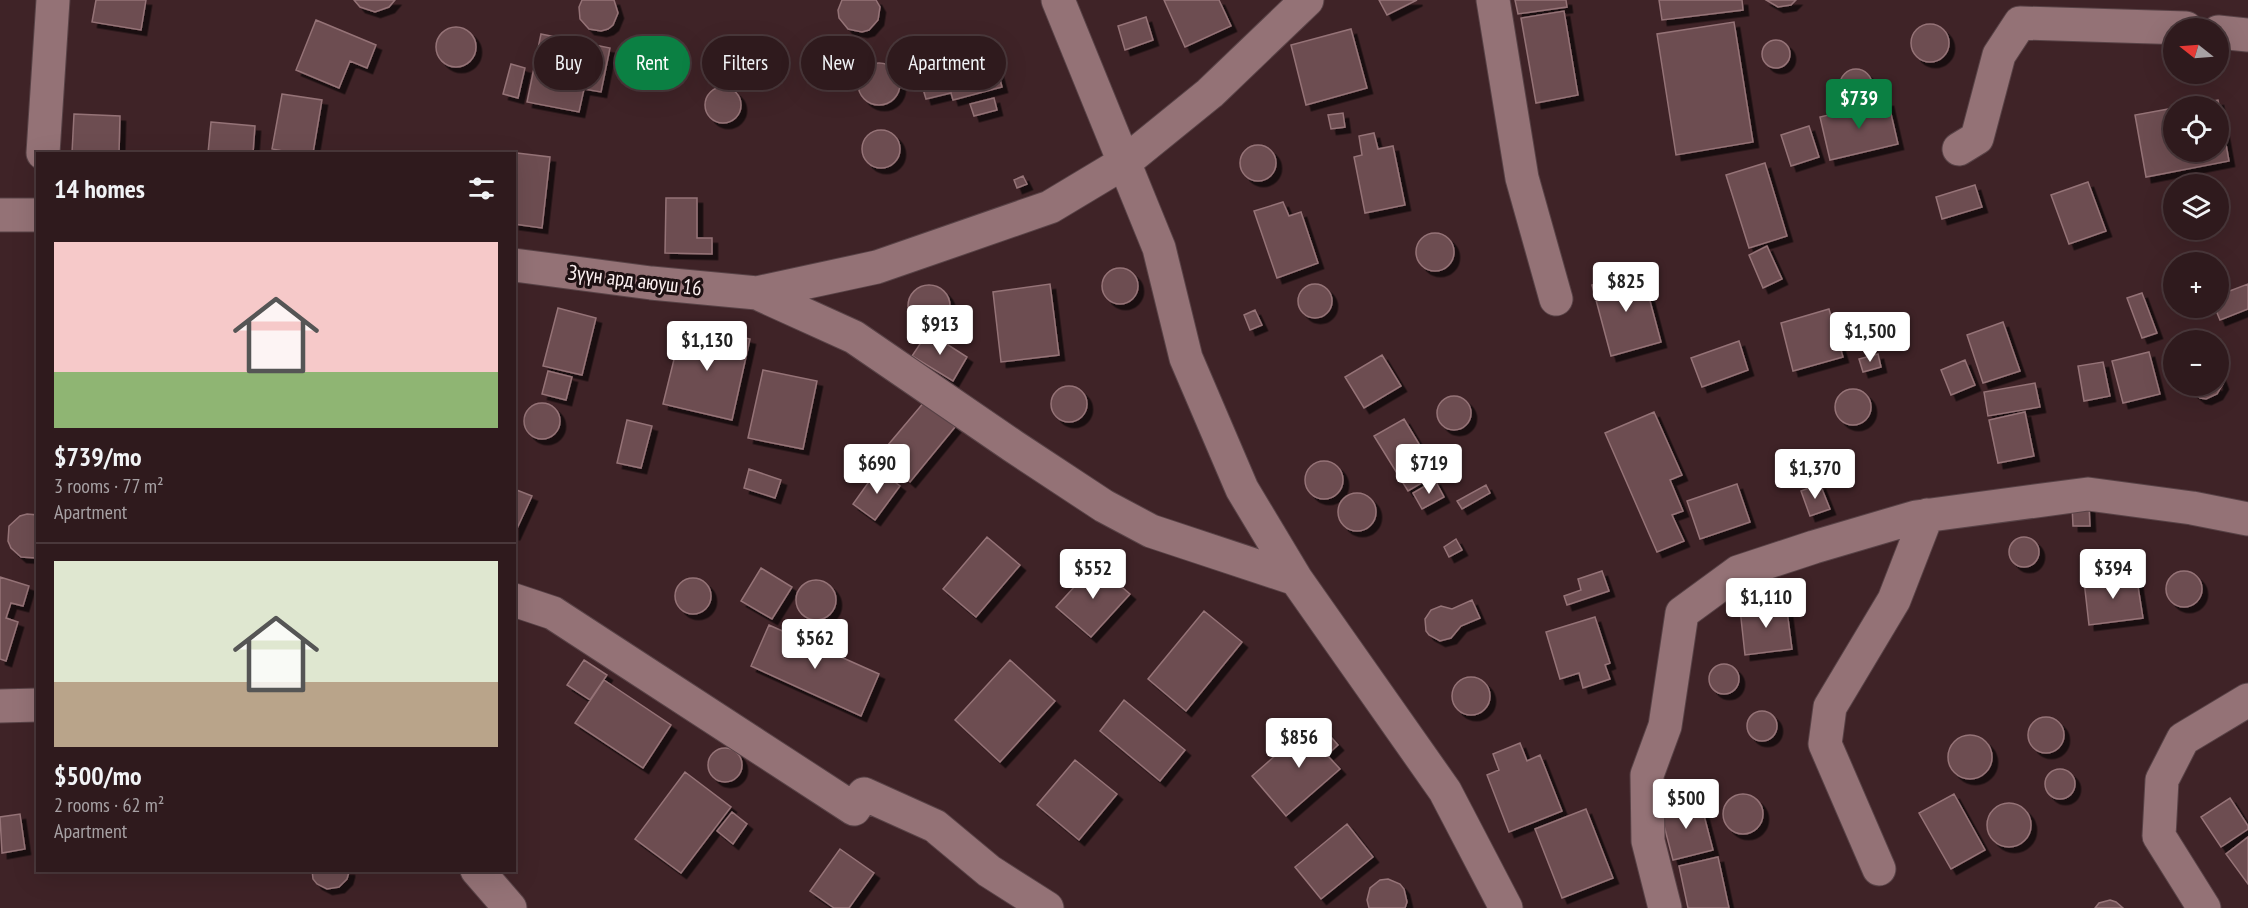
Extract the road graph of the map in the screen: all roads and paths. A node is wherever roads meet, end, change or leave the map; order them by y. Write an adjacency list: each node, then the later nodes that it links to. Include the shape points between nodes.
1 (52, 0): 9 (street)
2 (1058, 0): 10 (street)
3 (1307, 0): 10 (street, via 1210,93)
4 (1493, 0): 15 (street, via 1522,178)
5 (2163, 27): 8 (street, via 2019,23 1999,55 1977,138)
6 (2229, 33): 7 (street)
7 (2248, 35)
8 (1959, 149)
9 (43, 152)
10 (1125, 162): 14 (street, via 1050,207 877,267); 18 (street, via 1159,248 1186,358 1242,489)
11 (36, 214): 12 (street)
12 (0, 215)
13 (516, 265): 14 (street, Зүүн ард аюуш 16)
14 (757, 293): 18 (street, via 854,338 1104,506 1151,531)
15 (1556, 299)
16 (1927, 515): 17 (street, via 2088,494); 23 (street, via 1894,600 1830,706 1825,744); 28 (street, via 1738,572 1682,613 1665,726 1647,775 1648,841)
17 (2248, 519)
18 (1296, 579): 27 (street, via 1445,791)
19 (516, 601): 26 (street, via 553,613 854,809 864,794 935,826 989,870)
20 (2248, 700): 29 (street, via 2183,739 2162,780 2159,836)
21 (36, 705): 22 (street)
22 (0, 706)
23 (1879, 869)
24 (479, 872): 25 (street)
25 (510, 908)
26 (1047, 908)
27 (1506, 908)
28 (1665, 908)
29 (2204, 908)

